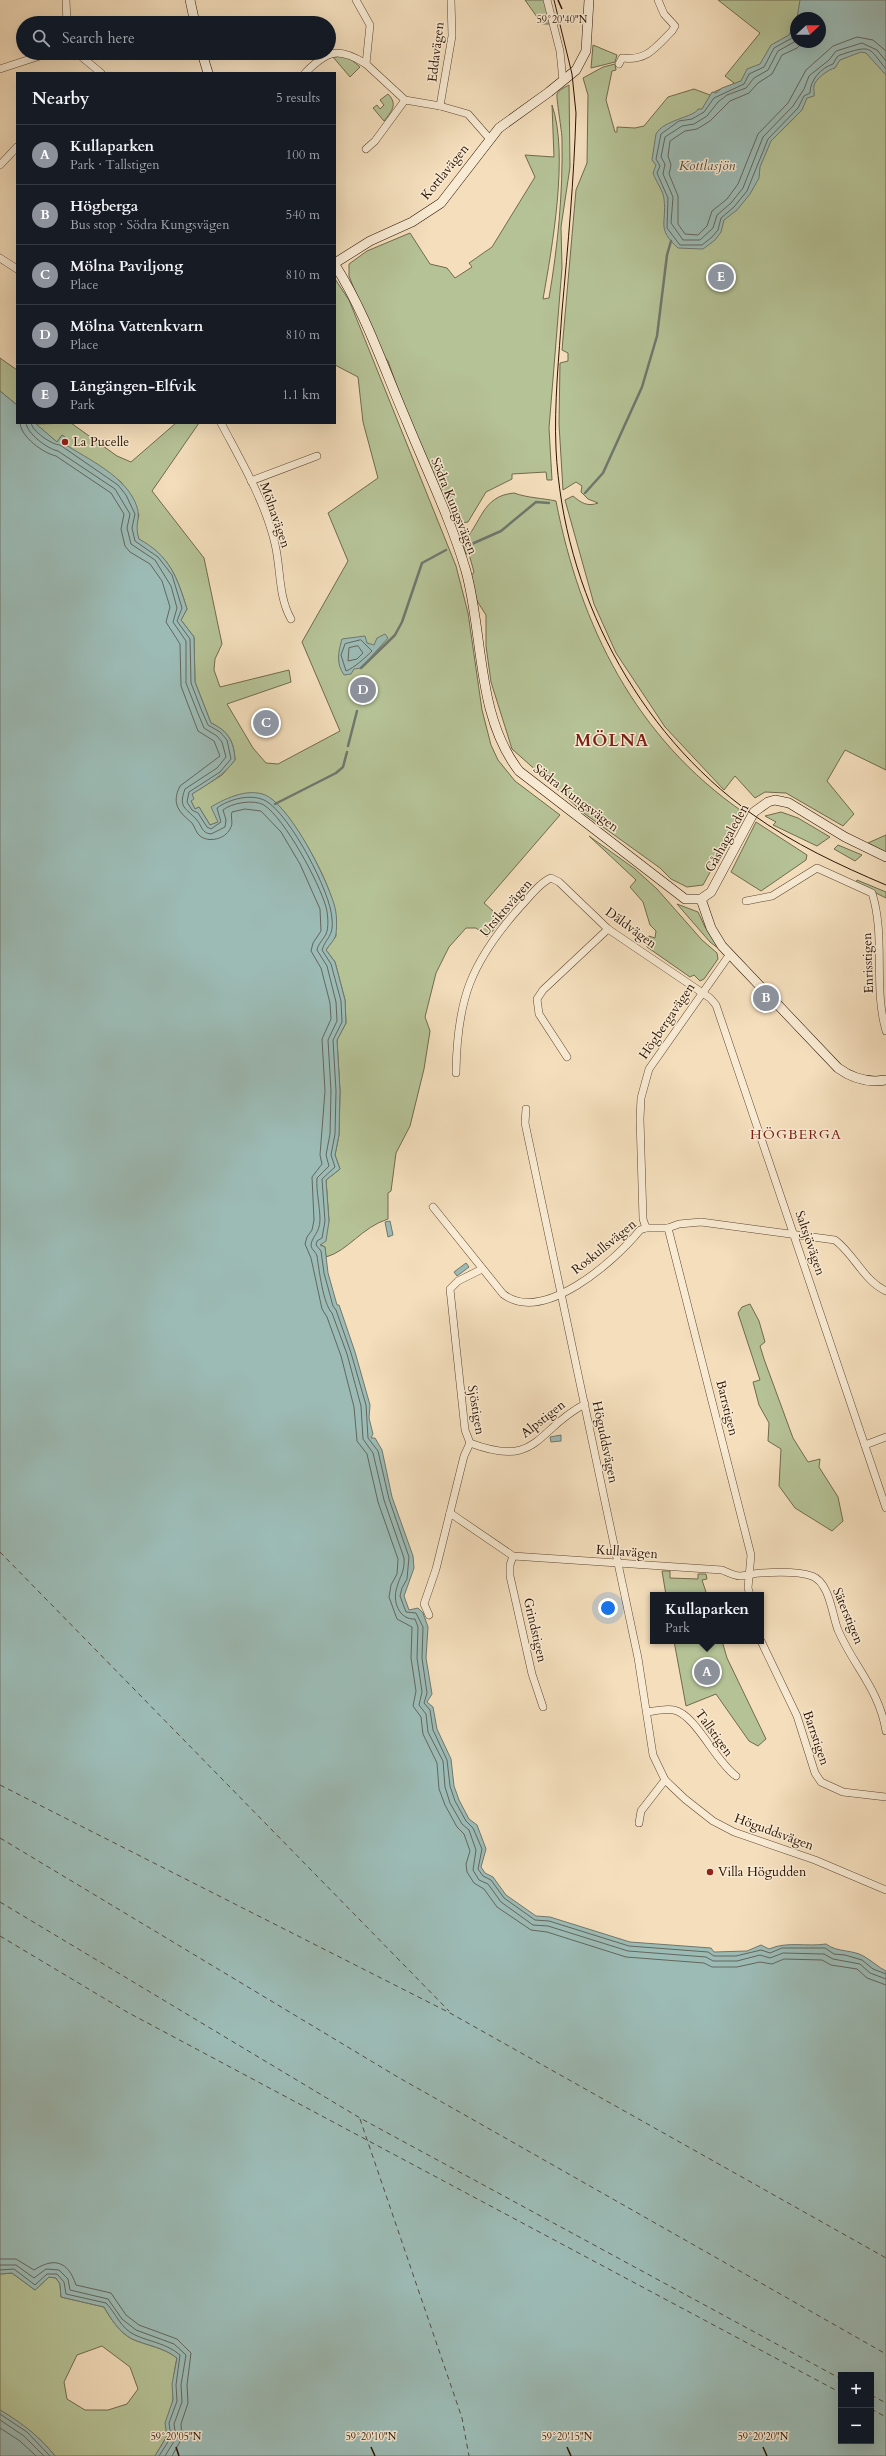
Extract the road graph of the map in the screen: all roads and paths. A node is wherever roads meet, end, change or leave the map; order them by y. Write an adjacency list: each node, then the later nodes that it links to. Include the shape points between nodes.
1 (66, 0): 8 (street)
2 (190, 0): 9 (main road)
3 (356, 0): 15 (street, via 370,25)
4 (451, 0): 23 (street, Eddavägen, via 452,36)
5 (547, 0): 21 (street, via 560,51)
6 (589, 0): 21 (main road, Kottlavägen, via 586,51 580,64)
7 (658, 0): 16 (street, via 664,14 675,26 672,31 644,57 630,61 622,58)
8 (67, 16)
9 (193, 16)
10 (336, 52): 15 (street, via 353,56)
11 (28, 60): 17 (street)
12 (85, 60): 18 (street)
13 (204, 60): 19 (main road)
14 (319, 60): 20 (street)
15 (366, 64): 22 (street)
16 (619, 64)
17 (0, 69)
18 (100, 72)
19 (208, 72)
20 (305, 72)
21 (563, 81): 24 (main road, Kottlavägen, via 512,117)
22 (405, 100): 23 (street); 26 (street, via 375,141)
23 (440, 106): 24 (street, via 468,114)
24 (489, 138): 29 (main road, Kottlavägen, via 441,203 419,218 370,241)
25 (16, 148): 27 (street)
26 (366, 149)
27 (0, 165)
28 (0, 258): 31 (street)
29 (336, 263)
30 (336, 266): 38 (main road, Södra Kungsvägen, via 365,320 462,558 474,605 492,717 510,760 538,788 628,854 675,893 685,899)
31 (16, 268)
32 (222, 424): 34 (street, Mölnavägen)
33 (317, 456): 34 (street)
34 (251, 481): 35 (street, Mölnavägen, via 275,544 284,607)
35 (291, 619)
36 (886, 857): 38 (main road, Gåshagaleden, via 845,837 789,802 775,800 763,804 754,812 716,884)
37 (551, 878): 40 (street, Däldvägen, via 559,882); 45 (street, Utsiktsvägen, via 495,935 473,974 466,990 457,1034)
38 (701, 899): 41 (main road, via 716,936)
39 (746, 901): 43 (street, Enrisstigen, via 772,896 817,868 872,893 878,923 880,993)
40 (608, 929): 42 (street, Däldvägen); 44 (street, via 543,990 537,999 539,1014)
41 (730, 954): 42 (street, Högbergavägen); 46 (main road, via 838,1068 861,1080)
42 (702, 992): 49 (street, Högbergavägen, via 658,1054 644,1084 640,1119 642,1218); 51 (street, Saltsjövägen, via 716,1005)
43 (886, 1031)
44 (567, 1057)
45 (456, 1073)
46 (886, 1080)
47 (526, 1109): 54 (street, Höguddsvägen, via 525,1123)
48 (433, 1207): 52 (street, Roskullsvägen)
49 (646, 1228): 50 (street, Roskullsvägen); 54 (street, Roskullsvägen, via 640,1230 609,1261)
50 (668, 1228): 51 (street, Roskullsvägen, via 701,1222); 63 (street, Barrstigen, via 752,1555)
51 (795, 1236): 53 (street, Roskullsvägen, via 835,1240 844,1247 873,1283); 58 (street, Saltsjövägen)
52 (482, 1269): 54 (street, Roskullsvägen, via 510,1299 531,1302); 57 (street, Sjöstigen, via 458,1281 450,1289 464,1423)
53 (886, 1291)
54 (563, 1295): 55 (street, Höguddsvägen)
55 (585, 1404): 57 (street, Alpstigen, via 536,1443 522,1450 505,1453); 62 (street, Höguddsvägen)
56 (886, 1437): 58 (street)
57 (470, 1442): 60 (street, Sjöstigen)
58 (865, 1445): 59 (street, Saltsjövägen)
59 (886, 1508)
60 (450, 1513): 61 (street); 66 (street, Sjöstigen, via 424,1604)
61 (513, 1556): 62 (street, Kullavägen); 68 (street, Grindstigen, via 510,1576 532,1674)
62 (618, 1563): 63 (street, Kullavägen, via 722,1570 739,1576); 69 (street, Höguddsvägen)
63 (750, 1574): 64 (street, Kullavägen, via 804,1574); 65 (street, Barrstigen)
64 (815, 1577): 70 (street, Säterstigen, via 828,1598 845,1642 870,1683)
65 (750, 1592)
66 (430, 1615)
67 (761, 1644): 73 (street, Barrstigen, via 797,1716 815,1773 821,1782 843,1792)
68 (543, 1707)
69 (647, 1712): 71 (street, Tallstigen, via 673,1709 685,1714 725,1769); 72 (street, Höguddsvägen, via 653,1755)
70 (886, 1731)
71 (736, 1776)
72 (665, 1780): 74 (street, via 641,1811); 75 (street, Höguddsvägen, via 696,1808 734,1832 815,1860)
73 (886, 1797)
74 (639, 1823)
75 (886, 1890)

